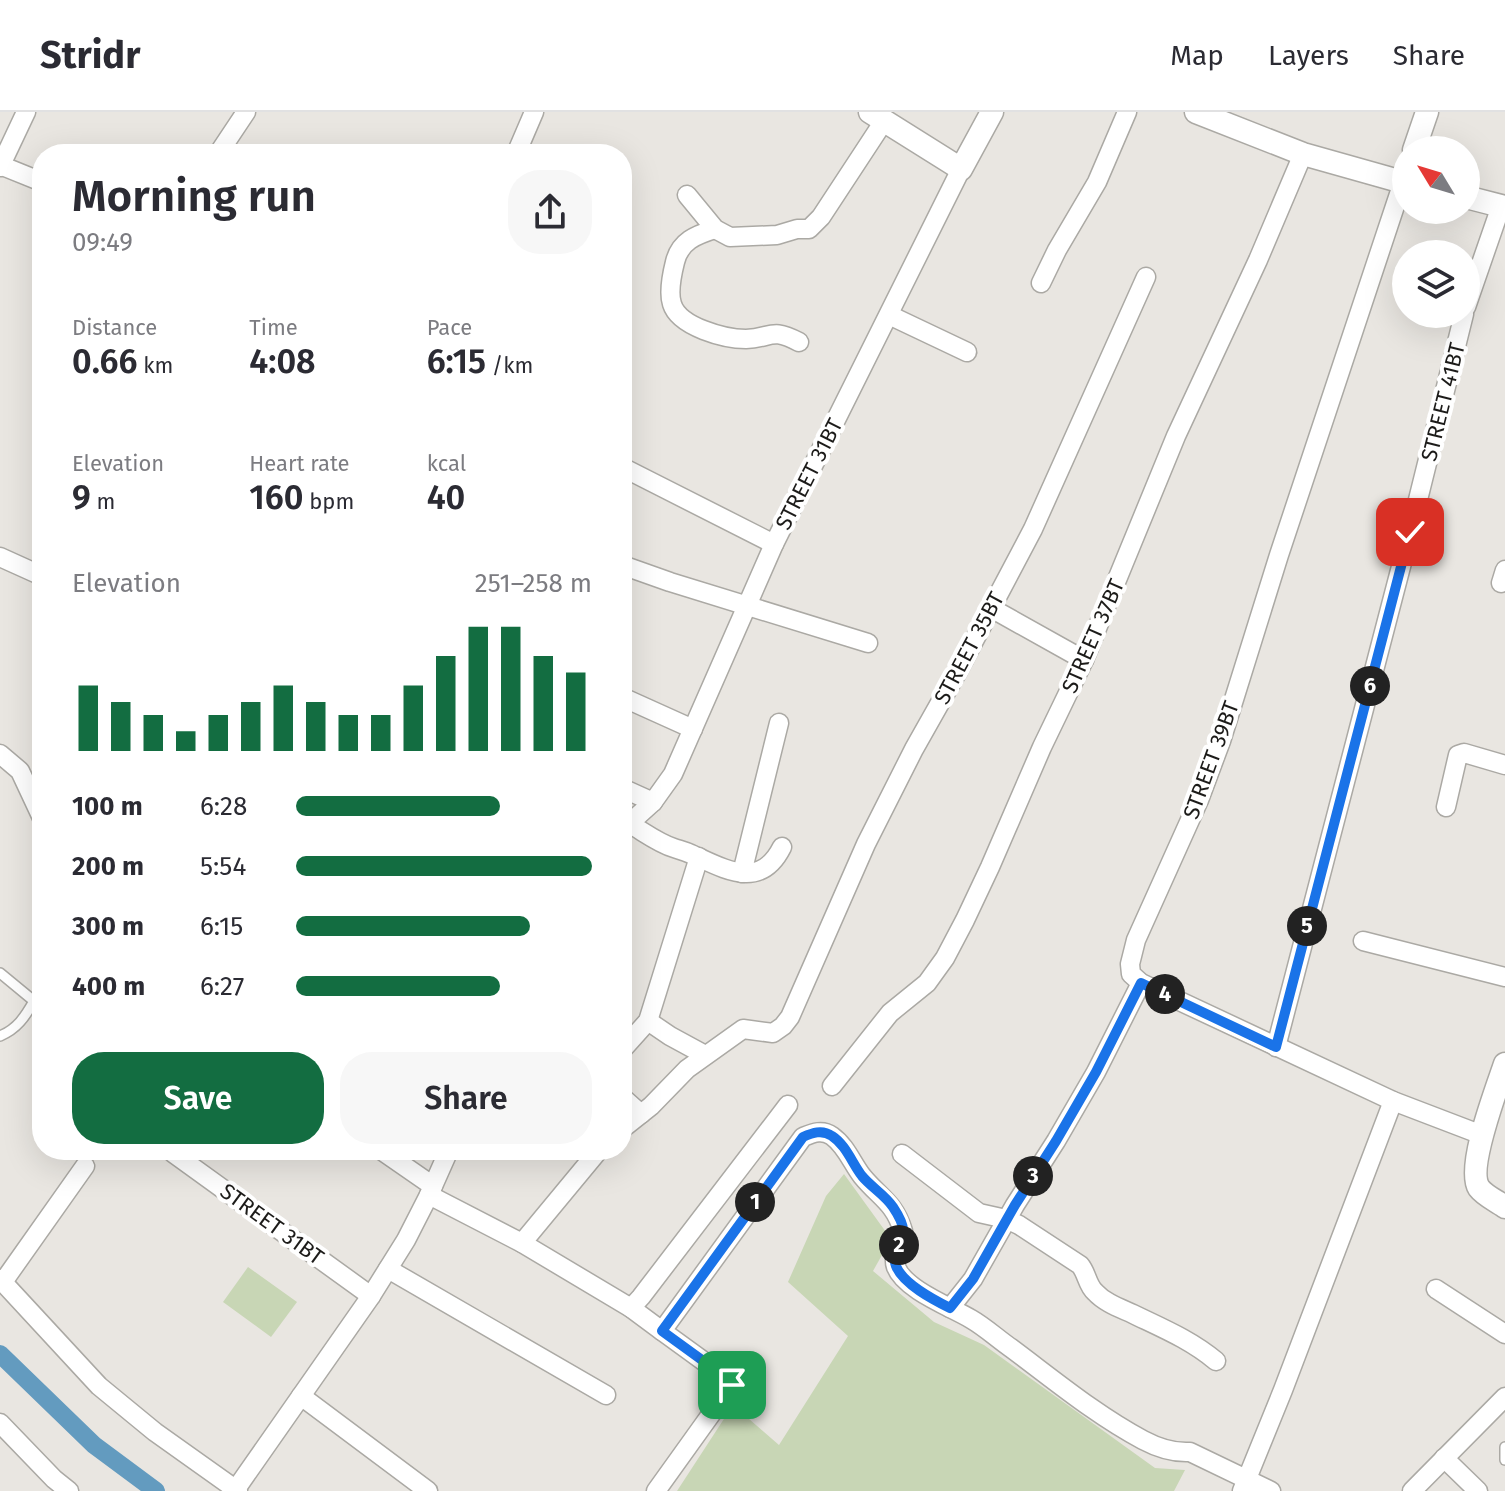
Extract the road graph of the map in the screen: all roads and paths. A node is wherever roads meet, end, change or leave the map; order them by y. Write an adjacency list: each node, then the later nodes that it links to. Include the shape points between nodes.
1 (26, 112): 13 (street)
2 (246, 112): 10 (street)
3 (534, 112): 11 (street)
4 (992, 112): 14 (street, STREET 31BT)
5 (1127, 112): 24 (street, via 1097,182)
6 (1196, 112): 12 (street)
7 (1427, 112): 9 (street)
8 (877, 116): 14 (street); 21 (street, via 821,217 809,229 730,237)
9 (1419, 136)
10 (225, 144)
11 (520, 144)
12 (1303, 154): 15 (street); 37 (street, STREET 37BT, via 1176,436)
13 (0, 166): 16 (street)
14 (961, 169): 25 (street, STREET 31BT)
15 (1392, 176)
16 (32, 178)
17 (687, 195): 21 (street)
18 (1480, 200): 19 (street)
19 (1503, 206): 22 (street)
20 (1392, 218): 55 (street, STREET 39BT, via 1221,741 1136,940 1131,974)
21 (715, 229): 27 (street, via 685,242 676,257 671,303 679,317 716,336 748,339 773,333)
22 (1480, 269)
23 (1146, 277): 35 (street, STREET 35BT, via 1033,529)
24 (1041, 283)
25 (889, 315): 28 (street); 30 (street, STREET 31BT)
26 (1461, 328): 61 (street, STREET 41BT)
27 (799, 342)
28 (967, 352)
29 (632, 472): 30 (street)
30 (774, 544): 34 (street, STREET 31BT)
31 (0, 557): 33 (street)
32 (632, 568): 34 (street)
33 (32, 571)
34 (748, 605): 36 (street); 40 (street, STREET 31BT)
35 (991, 608): 37 (street); 62 (street, STREET 35BT, via 866,844 790,1017 773,1033 743,1029)
36 (868, 643)
37 (1084, 660): 64 (street, STREET 37BT, via 945,958 927,983 890,1013)
38 (632, 702): 40 (street)
39 (779, 723): 51 (street)
40 (693, 729): 45 (street, STREET 31BT, via 673,774)
41 (0, 754): 44 (street, via 20,771)
42 (1505, 765): 46 (street, via 1458,755)
43 (632, 793): 45 (street)
44 (32, 797)
45 (653, 802): 47 (street, STREET 31BT)
46 (1446, 807)
47 (632, 821)
48 (632, 830): 50 (street)
49 (782, 847): 51 (street, via 761,871)
50 (699, 857): 51 (street); 58 (street)
51 (742, 873)
52 (1363, 941): 54 (street)
53 (0, 973): 56 (lane)
54 (1505, 977)
55 (1141, 983): 61 (street); 79 (street, via 1096,1072)
56 (32, 999)
57 (32, 1010): 59 (lane)
58 (648, 1021): 60 (street); 62 (street)
59 (0, 1036)
60 (632, 1039)
61 (1276, 1047): 65 (street)
62 (705, 1055): 68 (street)
63 (1505, 1064): 70 (street)
64 (832, 1086)
65 (1393, 1101): 70 (street); 97 (street)
66 (788, 1105): 85 (street)
67 (632, 1106): 68 (street)
68 (641, 1114): 69 (street)
69 (632, 1121)
70 (1482, 1135): 78 (street, via 1478,1187)
71 (902, 1154): 79 (street, via 979,1213)
72 (183, 1160): 84 (street, STREET 31BT)
73 (394, 1160): 77 (street)
74 (444, 1160): 77 (street)
75 (591, 1160): 80 (street)
76 (85, 1166): 82 (street)
77 (431, 1190): 80 (street); 81 (street)
78 (1505, 1207)
79 (1006, 1219): 86 (street, via 973,1279); 89 (street, via 1080,1265 1091,1290 1108,1302 1187,1340)
80 (522, 1243): 85 (street)
81 (388, 1269): 84 (street); 90 (street)
82 (1, 1280): 98 (street, via 99,1386)
83 (1436, 1289): 88 (street)
84 (371, 1296): 91 (street)
85 (631, 1308): 87 (street)
86 (950, 1308): 87 (street, via 929,1298 896,1268 900,1219 849,1154 831,1135 817,1131 803,1137); 97 (street, via 1144,1441 1190,1452)
87 (662, 1331): 101 (street, via 732,1385)
88 (1505, 1334)
89 (1216, 1361)
90 (606, 1395)
91 (301, 1396): 98 (street); 100 (street)
92 (1505, 1397): 95 (street)
93 (0, 1423): 99 (street)
94 (1505, 1447): 96 (lane)
95 (1444, 1458): 103 (street); 104 (street)
96 (1505, 1460)
97 (1245, 1485): 102 (street)
98 (237, 1490)
99 (69, 1491)
100 (428, 1491)
101 (656, 1491)
102 (1271, 1491)
103 (1412, 1491)
104 (1478, 1491)

